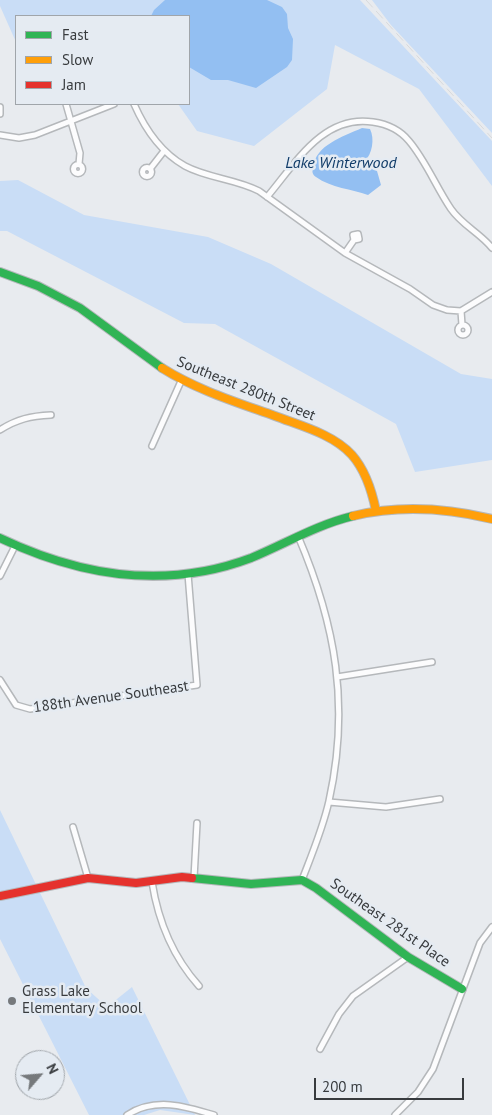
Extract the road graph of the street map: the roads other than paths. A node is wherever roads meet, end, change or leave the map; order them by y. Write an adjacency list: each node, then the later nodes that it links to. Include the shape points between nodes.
1 (66, 105): 6 (street)
2 (111, 105): 6 (street)
3 (134, 105): 8 (street, via 147,131)
4 (0, 107): 5 (street)
5 (0, 114)
6 (72, 120): 7 (street, via 27,137); 9 (street, via 80,152)
7 (0, 136)
8 (164, 151): 10 (street); 11 (street, via 186,167 246,185)
9 (79, 164)
10 (150, 169)
11 (268, 197): 13 (street, via 313,143 328,130 357,121 388,125 402,133 415,148 458,218); 14 (street)
12 (354, 240): 14 (street)
13 (492, 248)
14 (344, 253): 17 (street, via 433,305)
15 (0, 272): 19 (street, Southeast 280th Street, via 70,303 102,322 154,364)
16 (492, 292): 17 (street)
17 (461, 311): 18 (street)
18 (462, 325)
19 (182, 379): 22 (street); 23 (street, Southeast 280th Street, via 306,427 338,443 363,470 373,493)
20 (51, 415): 21 (street, via 21,419)
21 (0, 430)
22 (152, 446)
23 (376, 511): 24 (street, via 448,511); 25 (street)
24 (492, 519)
25 (298, 536): 28 (street, via 241,561); 31 (street, via 328,618)
26 (0, 538): 27 (street)
27 (15, 546): 28 (street, via 44,559 91,571 128,576); 29 (street)
28 (188, 574): 32 (street, 188th Avenue Southeast, via 197,685 25,709 11,700)
29 (0, 576)
30 (432, 662): 31 (street)
31 (337, 678): 34 (street, via 338,755)
32 (0, 680)
33 (440, 799): 34 (street, via 386,807)
34 (329, 802): 39 (street)
35 (197, 823): 38 (street)
36 (73, 827): 37 (street)
37 (88, 878): 40 (street); 41 (street)
38 (194, 878): 39 (street, via 251,884); 40 (street)
39 (302, 880): 43 (street, Southeast 281st Place)
40 (152, 882): 44 (street, via 156,907 169,940 182,965)
41 (0, 896)
42 (492, 927): 45 (street, via 480,943)
43 (408, 957): 45 (street, Southeast 281st Place); 46 (street, via 353,996)
44 (199, 986)
45 (462, 989): 49 (street, via 434,1069 418,1092)
46 (320, 1049)
47 (127, 1115): 48 (street, via 163,1104 185,1106)
48 (214, 1115)
49 (395, 1115)

